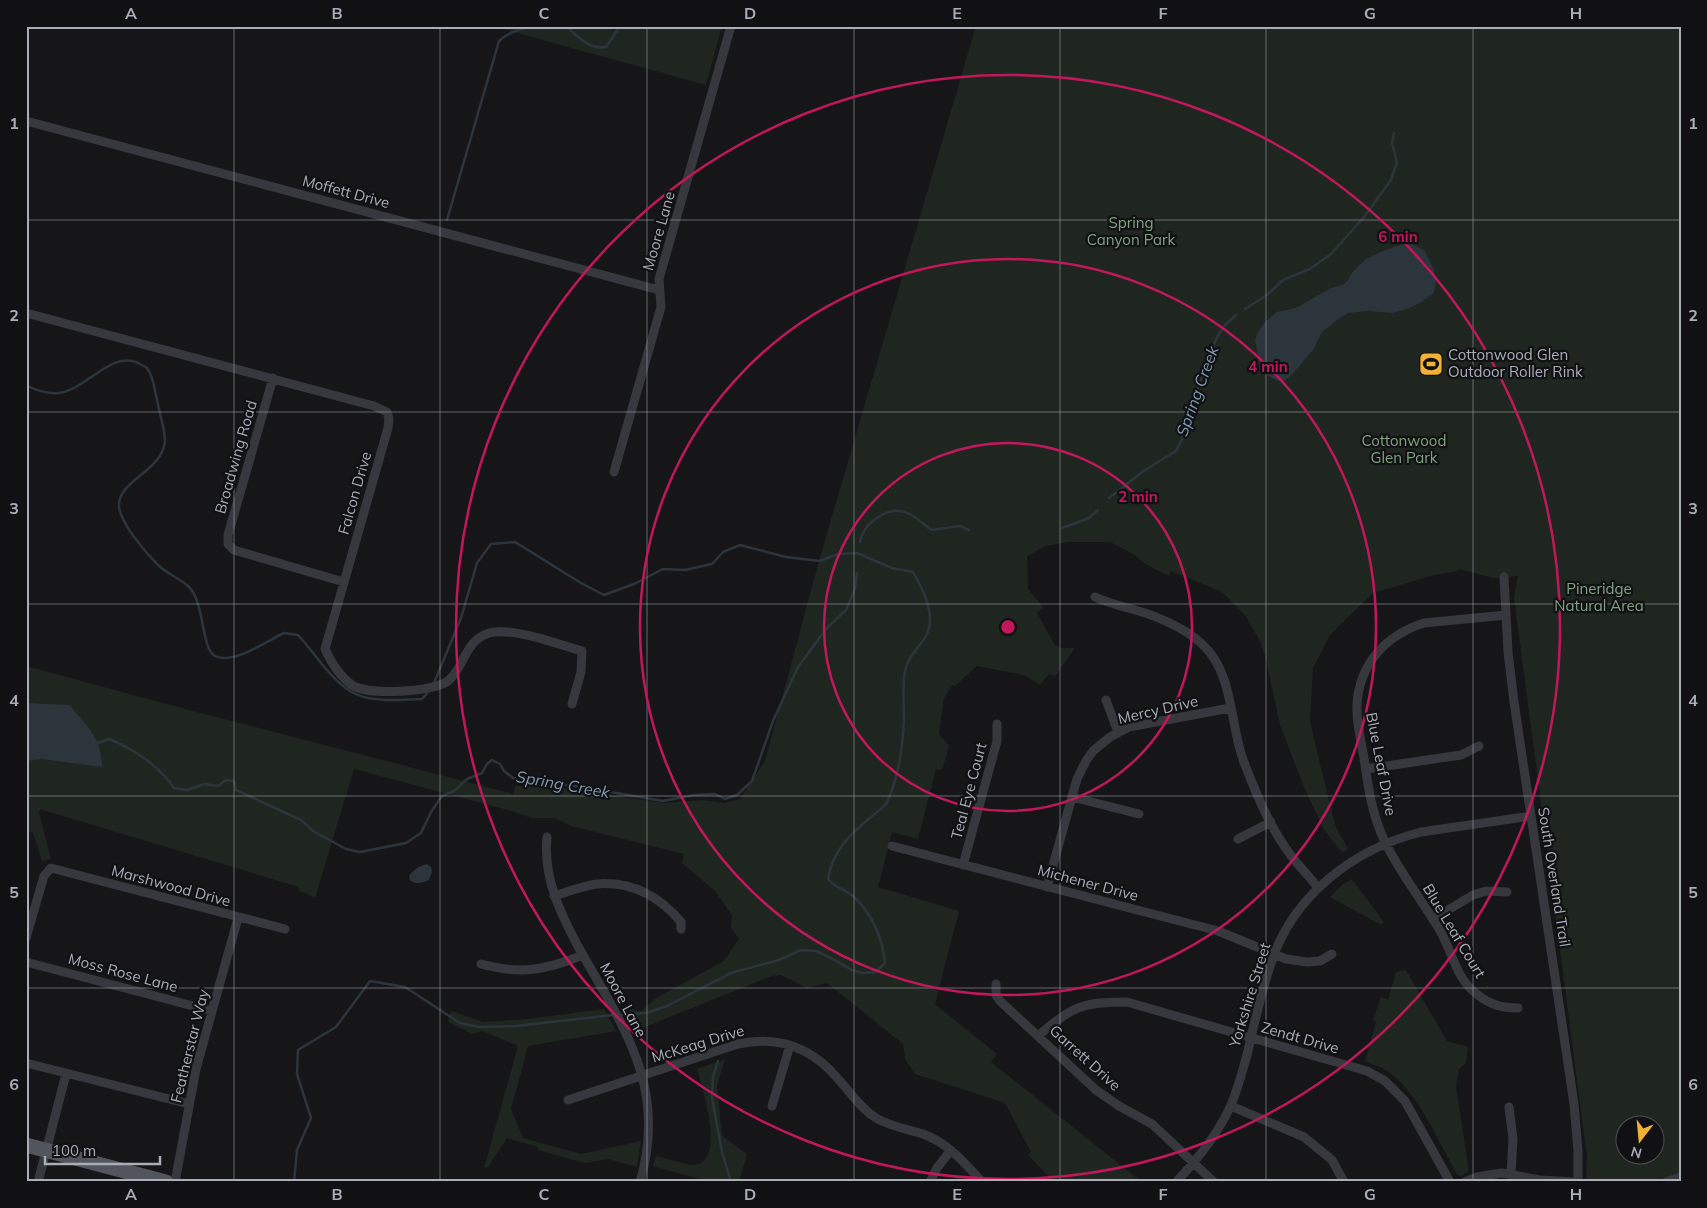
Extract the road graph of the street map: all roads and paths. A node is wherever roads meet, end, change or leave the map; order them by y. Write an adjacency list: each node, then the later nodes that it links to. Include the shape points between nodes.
1 (731, 26): 3 (street, Moore Lane, via 659,279)
2 (26, 121): 3 (street, Moffett Drive)
3 (659, 290): 6 (street, Moore Lane, via 661,307)
4 (26, 313): 5 (street, Falcon Drive)
5 (272, 378): 8 (street, Broadwing Road, via 228,544 234,550); 8 (street, Falcon Drive, via 374,406 386,412 389,419)
6 (614, 472)
7 (1504, 577): 10 (street, South Overland Trail)
8 (344, 582): 12 (street, Falcon Drive, via 326,648 332,665 352,686 409,692 444,683 480,637 511,632 582,651 581,672)
9 (1095, 597): 13 (street, via 1157,619 1203,645 1219,666)
10 (1506, 615): 17 (street, Blue Leaf Drive, via 1424,623 1403,631 1379,649 1364,672 1358,692 1357,709); 20 (street, South Overland Trail, via 1514,702)
11 (1106, 700): 15 (street)
12 (572, 704)
13 (1230, 708): 15 (street, Mercy Drive, via 1134,726); 21 (street, via 1240,753)
14 (997, 724): 26 (street, Teal Eye Court, via 997,741)
15 (1118, 732): 18 (street, Mercy Drive, via 1101,744 1086,761)
16 (1479, 746): 17 (street, via 1461,755)
17 (1366, 769): 24 (street, Blue Leaf Drive, via 1374,814)
18 (1072, 797): 19 (street); 27 (street, Mercy Drive)
19 (1139, 814)
20 (1531, 816): 24 (street, Yorkshire Street, via 1421,832); 72 (street, South Overland Trail, via 1574,1104)
21 (1271, 822): 23 (street); 28 (street, via 1287,851)
22 (547, 837): 30 (street, Moore Lane, via 547,864)
23 (1238, 840)
24 (1386, 843): 28 (street, Yorkshire Street, via 1361,855); 32 (street, Blue Leaf Court)
25 (892, 846): 26 (street, Michener Drive)
26 (963, 865): 27 (street, Michener Drive)
27 (1047, 887): 38 (street, Michener Drive, via 1218,931)
28 (1318, 888): 38 (street, Yorkshire Street, via 1289,925)
29 (1507, 892): 32 (street, via 1486,891 1473,895)
30 (554, 896): 34 (street, via 596,884 630,887 644,891 663,903 681,922); 37 (street, Moore Lane)
31 (238, 918): 33 (street, Marshwood Drive); 35 (street, Marshwood Drive, via 51,868 44,876); 43 (street, Featherstar Way)
32 (1433, 919): 42 (street, Blue Leaf Court, via 1456,968 1469,987 1490,1003 1502,1008)
33 (284, 929)
34 (681, 929)
35 (26, 938)
36 (1332, 954): 38 (street, Michener Drive, via 1320,961 1307,962)
37 (583, 955): 40 (street, via 560,965 528,971); 49 (street, Moore Lane, via 614,1009)
38 (1274, 955): 45 (street, Yorkshire Street)
39 (26, 962): 43 (street, Moss Rose Lane)
40 (481, 964)
41 (996, 984): 44 (street, Garrett Drive, via 996,995 1000,1001)
42 (1518, 1008)
43 (212, 1011): 51 (street, Featherstar Way)
44 (1038, 1036): 45 (street, Zendt Drive, via 1058,1018 1077,1007 1100,1002 1127,1002); 58 (street, Garrett Drive, via 1096,1090 1152,1124)
45 (1251, 1038): 53 (street, Yorkshire Street); 70 (street, Zendt Drive, via 1366,1070 1385,1080 1405,1101)
46 (790, 1044): 49 (street, McKeag Drive, via 760,1040 738,1044); 52 (street); 56 (street, McKeag Drive, via 824,1064 870,1114 888,1124 932,1138)
47 (26, 1063): 48 (street)
48 (66, 1074): 51 (street); 57 (street)
49 (642, 1076): 50 (street, McKeag Drive); 64 (street, Moore Lane, via 648,1103 648,1134)
50 (568, 1100)
51 (189, 1104): 63 (street, Featherstar Way)
52 (772, 1106)
53 (1230, 1106): 58 (street, Yorkshire Street); 69 (street, via 1304,1137 1332,1160)
54 (1509, 1107): 59 (street, via 1513,1139)
55 (26, 1145): 57 (main road)
56 (951, 1150): 65 (street); 66 (street, McKeag Drive)
57 (47, 1151): 61 (street); 62 (main road)
58 (1194, 1163): 67 (street, Yorkshire Street); 68 (street, Garrett Drive)
59 (1511, 1174): 71 (street, via 1491,1174); 72 (street)
60 (1681, 1177): 73 (street)
61 (38, 1182)
62 (166, 1182)
63 (174, 1182)
64 (640, 1182)
65 (930, 1182)
66 (982, 1182)
67 (1176, 1182)
68 (1214, 1182)
69 (1344, 1182)
70 (1450, 1182)
71 (1465, 1182)
72 (1577, 1182)
73 (1666, 1182)

